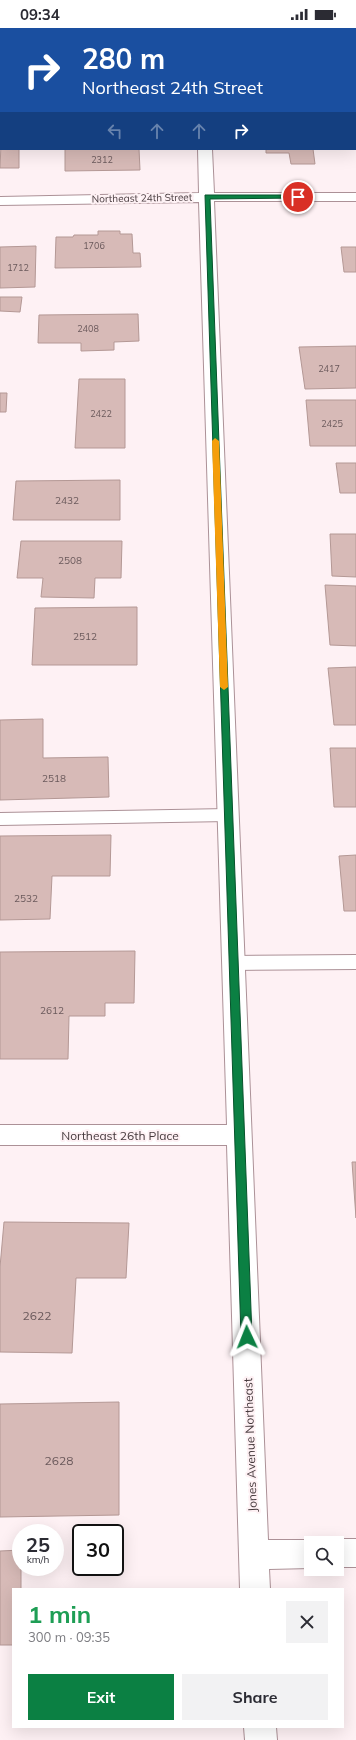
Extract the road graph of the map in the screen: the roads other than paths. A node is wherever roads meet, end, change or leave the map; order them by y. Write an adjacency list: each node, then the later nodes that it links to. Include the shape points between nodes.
1 (205, 150): 2 (street, Jones Avenue Northeast)
2 (207, 197): 3 (street, Northeast 24th Street); 4 (street, Northeast 24th Street); 5 (street, Jones Avenue Northeast)
3 (356, 197)
4 (0, 201)
5 (228, 815): 6 (lane); 7 (street, Jones Avenue Northeast)
6 (0, 818)
7 (233, 962): 8 (lane); 10 (street, Jones Avenue Northeast)
8 (356, 962)
9 (0, 1135): 10 (street, Northeast 26th Place)
10 (240, 1135): 14 (street, Jones Avenue Northeast)
11 (356, 1552): 12 (street)
12 (344, 1553)
13 (304, 1554): 14 (street)
14 (254, 1555): 15 (street, Jones Avenue Northeast)
15 (255, 1588)
16 (260, 1728): 17 (street)
17 (261, 1740)

